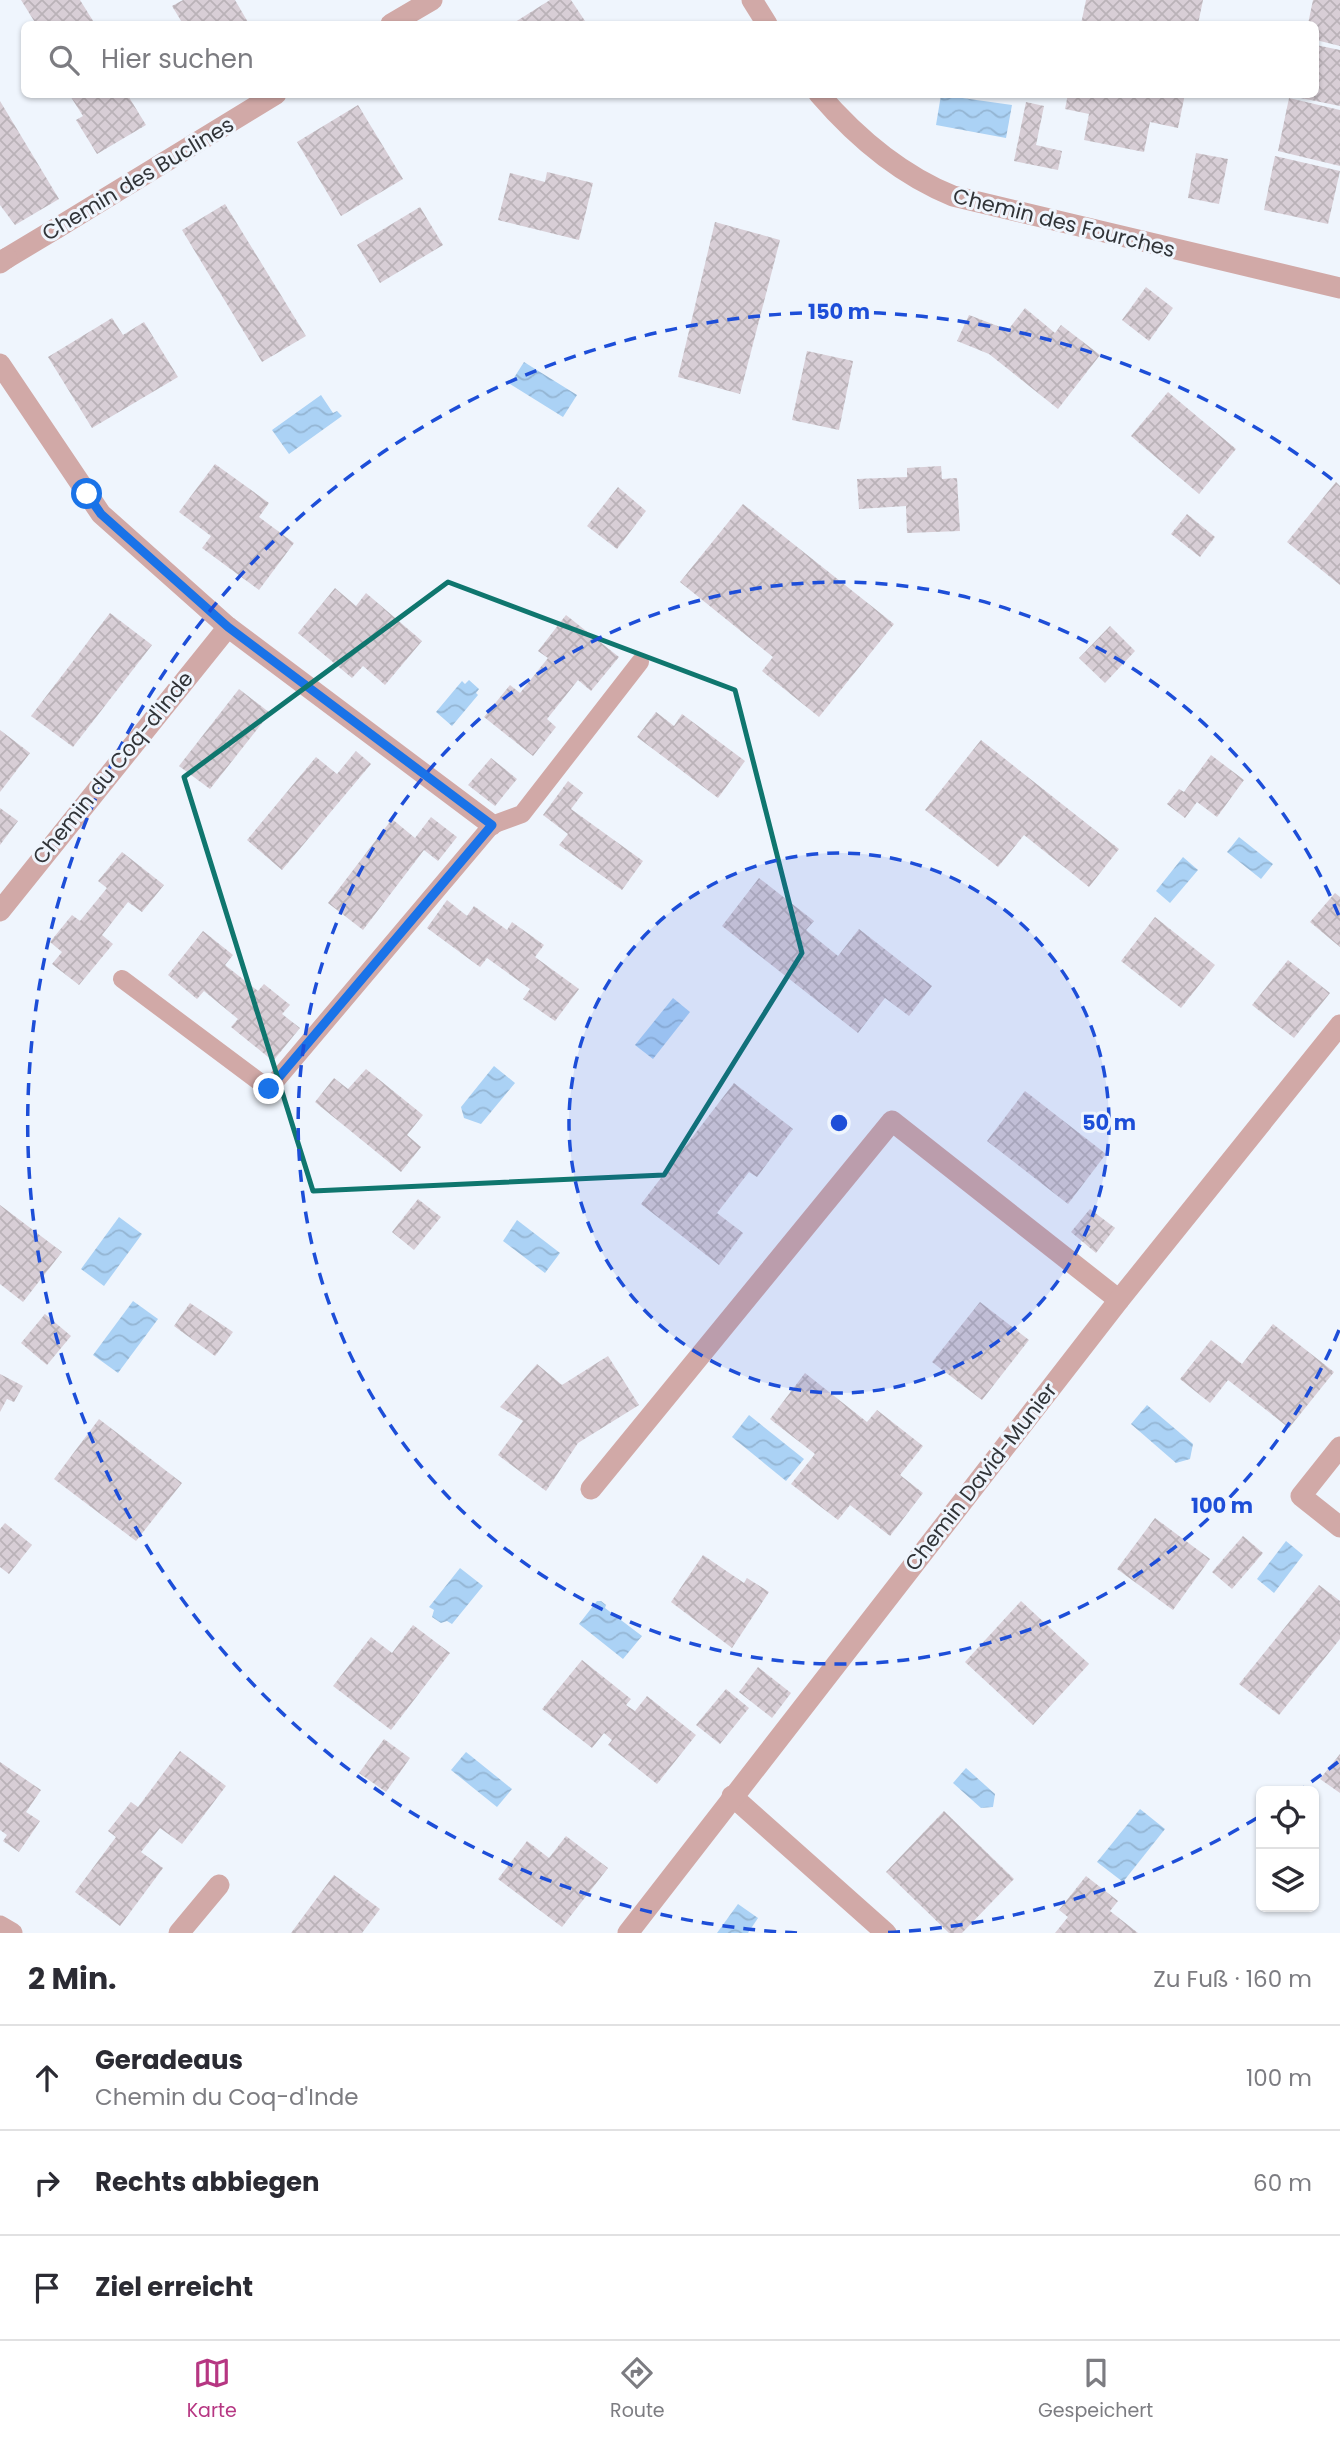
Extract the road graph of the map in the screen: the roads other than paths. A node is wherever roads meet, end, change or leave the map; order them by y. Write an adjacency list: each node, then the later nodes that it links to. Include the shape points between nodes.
1 (432, 0): 3 (street)
2 (752, 0): 4 (street)
3 (396, 21)
4 (765, 21)
5 (269, 98): 7 (street, Chemin des Buclines)
6 (823, 98): 8 (street, Chemin des Fourches, via 888,159 953,196)
7 (3, 260)
8 (1340, 288)
9 (0, 364): 10 (street, via 101,514)
10 (228, 627): 12 (street); 13 (street, Chemin du Coq-d'Inde)
11 (640, 662): 12 (lane, via 522,814)
12 (492, 825): 14 (lane, via 269,1089)
13 (0, 911)
14 (122, 979)
15 (1340, 1025): 16 (street, Chemin David-Munier)
16 (1119, 1300): 18 (street, via 892,1121); 20 (street, Chemin David-Munier)
17 (1340, 1447): 19 (street, via 1301,1496)
18 (591, 1489)
19 (1340, 1527)
20 (732, 1796): 25 (street, Chemin David-Munier); 26 (street)
21 (219, 1885): 24 (street)
22 (0, 1926): 23 (street)
23 (12, 1933)
24 (179, 1933)
25 (628, 1933)
26 (886, 1933)

